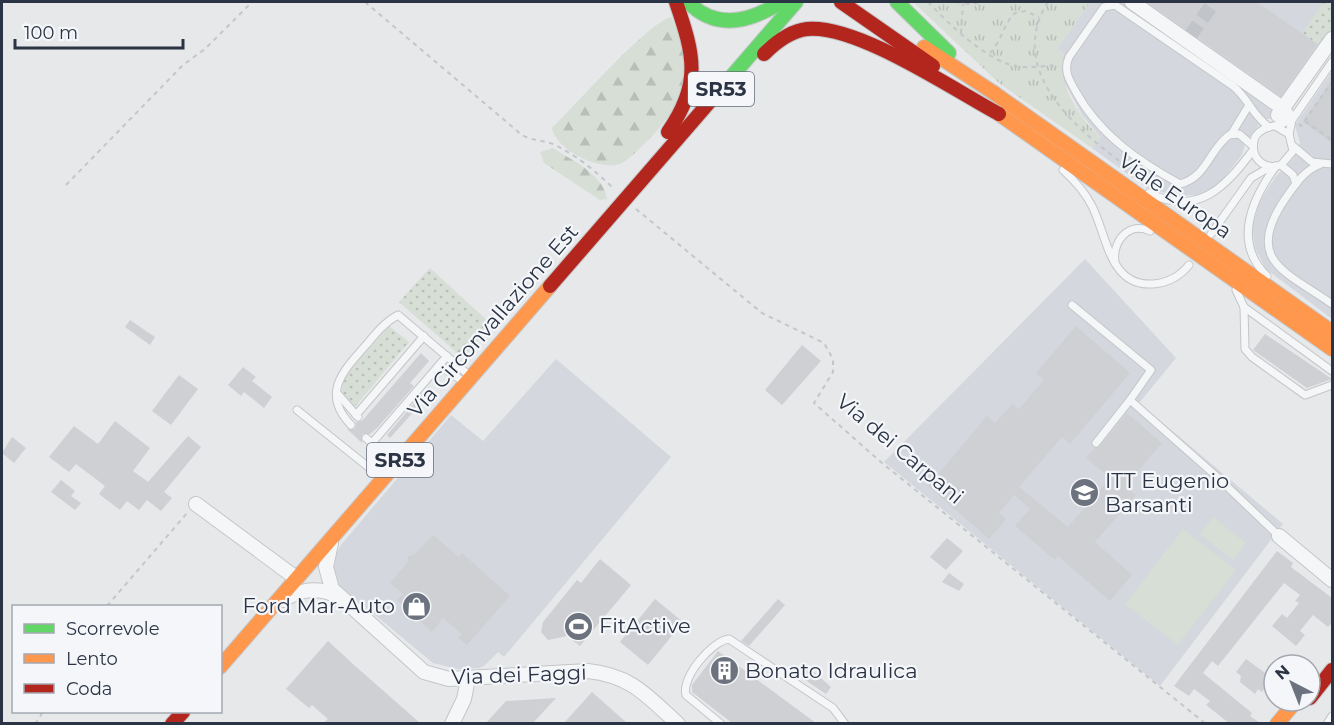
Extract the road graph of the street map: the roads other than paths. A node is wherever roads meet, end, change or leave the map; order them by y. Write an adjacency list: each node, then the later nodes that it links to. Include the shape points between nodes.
1 (676, 2): 28 (main road, via 693,52 693,86 675,124)
2 (688, 2): 3 (main road, via 703,16 729,22 754,16)
3 (781, 2)
4 (796, 2): 26 (main road, SR53)
5 (841, 2): 15 (main road)
6 (859, 2): 13 (main road)
7 (897, 2): 13 (main road)
8 (1132, 2): 11 (street)
9 (1105, 4): 11 (lane); 19 (lane, via 1066,67 1068,78 1095,122 1124,147 1180,184 1200,174)
10 (1332, 39): 16 (street)
11 (1186, 42): 14 (lane); 16 (street)
12 (1332, 62): 16 (lane)
13 (994, 93): 18 (main road, Viale Europa)
14 (1249, 105): 16 (lane, via 1256,116); 19 (lane)
15 (999, 114): 17 (main road, Viale Europa); 26 (main road, via 857,39 830,30 804,30 771,46 711,113)
16 (1282, 118): 20 (lane); 20 (lane, via 1290,124); 22 (lane, via 1259,132)
17 (1012, 124): 31 (lane, via 1028,144 1062,168 1083,191); 34 (main road, Viale Europa)
18 (1048, 132): 22 (lane, via 1088,151 1143,189 1176,201 1215,192); 39 (main road, Viale Europa)
19 (1232, 133): 22 (lane, via 1242,135)
20 (1289, 134): 21 (lane)
21 (1293, 145): 23 (lane, via 1309,160); 25 (lane, via 1290,157)
22 (1254, 150): 25 (lane, via 1263,164); 29 (lane, via 1252,173)
23 (1321, 164): 24 (lane); 27 (lane)
24 (1332, 164)
25 (1277, 166): 27 (lane, via 1293,175); 29 (lane, via 1254,176); 38 (lane, via 1250,212 1250,248 1265,274)
26 (644, 176): 28 (main road, SR53)
27 (1296, 184): 35 (lane, via 1267,231 1266,243 1276,265)
28 (622, 197): 45 (main road, Via Circonvallazione Est / SR53)
29 (1237, 197): 30 (lane)
30 (1211, 234)
31 (1115, 263): 32 (lane, via 1129,278 1150,285 1173,279); 33 (lane, via 1120,238 1143,228)
32 (1189, 265)
33 (1205, 268): 34 (lane); 37 (lane, via 1236,290)
34 (1225, 274): 41 (main road, Viale Europa)
35 (1332, 304)
36 (1072, 305): 48 (lane, via 1150,370)
37 (1244, 308): 44 (lane); 46 (lane, via 1245,349 1252,357 1305,395)
38 (1332, 323)
39 (1332, 332)
40 (424, 336): 42 (lane); 47 (lane, via 396,316 349,364 340,376); 47 (lane, via 357,416)
41 (1332, 349)
42 (447, 356): 43 (lane); 45 (lane)
43 (439, 365): 45 (lane); 51 (lane, via 376,433 372,443)
44 (1332, 371)
45 (470, 381): 53 (main road, Via Circonvallazione Est / SR53)
46 (1332, 385)
47 (337, 393): 50 (lane, via 339,412)
48 (1130, 400): 52 (lane); 56 (lane)
49 (297, 410): 53 (lane)
50 (351, 425)
51 (366, 438)
52 (1096, 443)
53 (384, 479): 55 (main road, Via Circonvallazione Est / SR53)
54 (196, 504): 57 (street)
55 (333, 535): 57 (main road, Via Circonvallazione Est / SR53); 59 (street, Via dei Faggi, via 326,567 327,581)
56 (1279, 536): 58 (street)
57 (296, 579): 60 (main road, Via Circonvallazione Est / SR53)
58 (1332, 580)
59 (336, 595): 60 (street, via 307,590); 65 (street, Via dei Faggi, via 424,672 442,678)
60 (271, 608): 62 (main road, Via Circonvallazione Est / SR53)
61 (1332, 656): 63 (main road)
62 (222, 665)
63 (1322, 668)
64 (1332, 670): 66 (main road)
65 (468, 679): 68 (street, Via dei Faggi, via 604,673 633,684); 69 (street, via 464,699)
66 (1322, 683)
67 (1332, 716): 72 (lane)
68 (670, 721)
69 (452, 723)
70 (722, 723): 71 (lane, via 684,690 713,648 721,640 729,639 833,708)
71 (845, 723)
72 (1327, 723)

